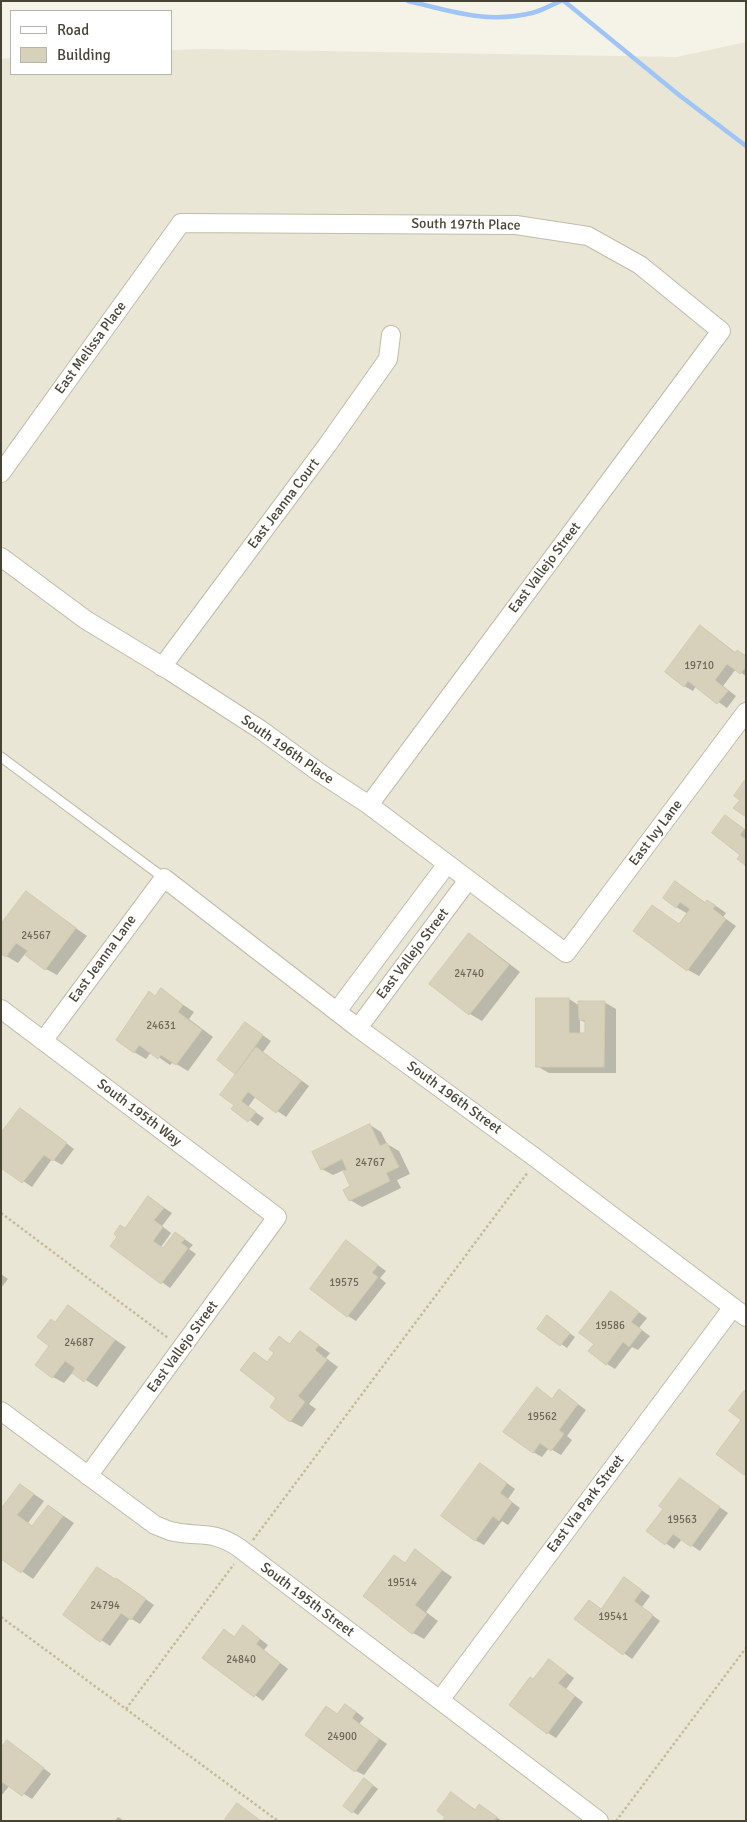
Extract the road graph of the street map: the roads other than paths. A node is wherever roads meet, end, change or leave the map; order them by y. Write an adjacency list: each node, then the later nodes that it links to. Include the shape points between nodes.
1 (181, 223): 2 (street, South 197th Place, via 516,224 588,236 640,265); 4 (street, East Melissa Place)
2 (721, 330): 9 (street, East Vallejo Street)
3 (391, 335): 6 (street, East Jeanna Court, via 388,359)
4 (1, 473)
5 (1, 557): 6 (street, South 196th Place, via 86,620)
6 (162, 667): 9 (street, South 196th Place)
7 (746, 712): 15 (street, East Ivy Lane)
8 (1, 757): 11 (lane)
9 (369, 805): 10 (street, South 196th Place)
10 (448, 864): 12 (street, South 196th Place); 13 (street, East Vallejo Street)
11 (164, 878): 17 (street, South 196th Street); 19 (street, East Jeanna Lane)
12 (468, 880): 14 (street, East Vallejo Street); 15 (street, South 196th Place)
13 (415, 907): 14 (street); 17 (street, East Vallejo Street)
14 (436, 924): 18 (street, East Vallejo Street)
15 (566, 953)
16 (1, 1009): 19 (street, South 195th Way)
17 (337, 1011): 18 (street, South 196th Street)
18 (358, 1028): 21 (street, South 196th Street)
19 (43, 1041): 20 (street, South 195th Way)
20 (277, 1217): 23 (street, East Vallejo Street)
21 (739, 1312): 24 (street, East Via Park Street)
22 (3, 1416): 23 (street, South 195th Street)
23 (88, 1476): 24 (street, South 195th Street, via 155,1525 170,1531 210,1534 226,1540)
24 (440, 1700): 25 (street, South 195th Street)
25 (599, 1821)

